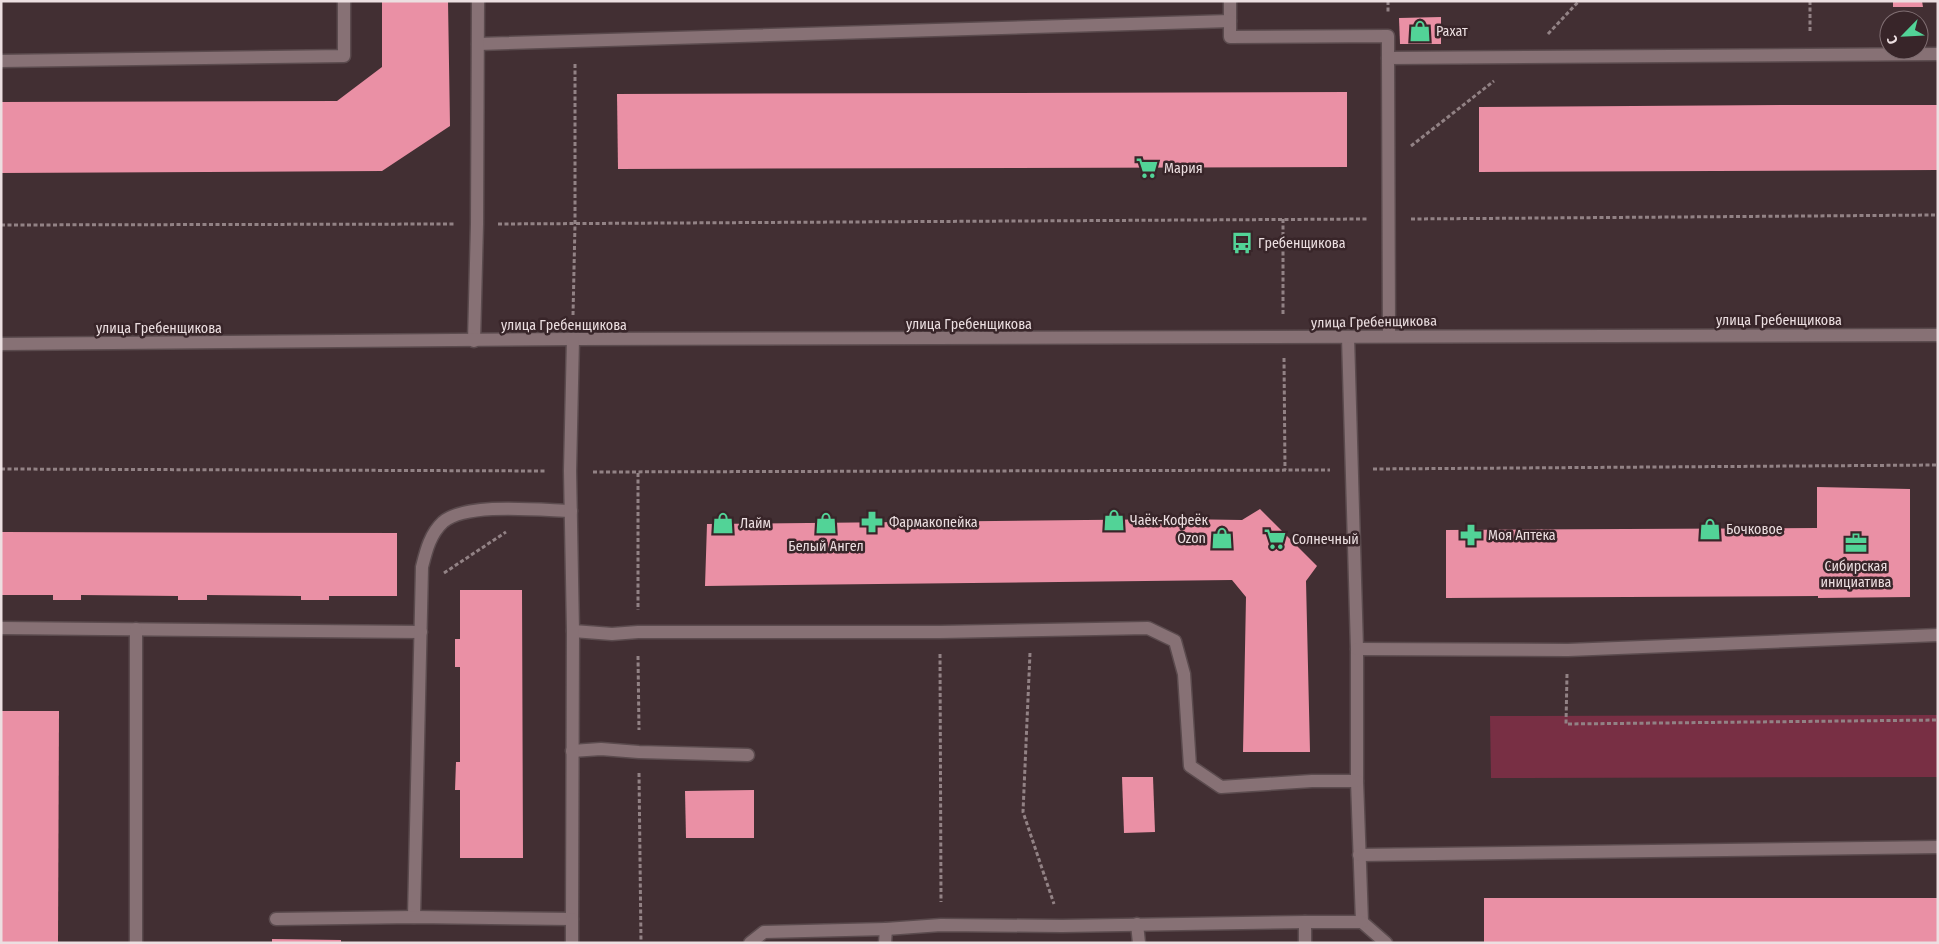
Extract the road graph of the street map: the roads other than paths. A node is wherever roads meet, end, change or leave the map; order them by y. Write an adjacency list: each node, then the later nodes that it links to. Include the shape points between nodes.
1 (344, 1): 8 (street, via 344,56)
2 (478, 1): 5 (street)
3 (1230, 1): 4 (street)
4 (1230, 21): 5 (street); 7 (street, via 1230,37 1388,36)
5 (478, 44): 13 (street)
6 (1938, 54): 7 (street)
7 (1388, 58): 10 (street)
8 (1, 61)
9 (1938, 335): 10 (street, улица Гребенщикова)
10 (1389, 336): 11 (street, улица Гребенщикова)
11 (1348, 337): 12 (street, улица Гребенщикова); 21 (street)
12 (573, 339): 13 (street, улица Гребенщикова); 15 (street)
13 (474, 341): 14 (street, улица Гребенщикова)
14 (1, 344)
15 (572, 510): 18 (street); 19 (street, via 480,510 462,512 443,522 428,543 422,567)
16 (1, 628): 17 (street)
17 (136, 629): 19 (street); 34 (street)
18 (573, 631): 22 (street); 24 (street, via 612,634 1148,628 1175,641 1184,674 1190,766 1221,787)
19 (421, 632): 27 (street)
20 (1938, 635): 21 (street, via 1568,650)
21 (1357, 649): 24 (street)
22 (572, 751): 23 (street, via 601,749); 29 (street)
23 (748, 756)
24 (1357, 781): 26 (street)
25 (1938, 847): 26 (street)
26 (1359, 855): 31 (street)
27 (414, 917): 28 (street); 29 (street)
28 (276, 919)
29 (572, 919): 35 (street)
30 (1306, 922): 31 (street); 32 (street); 39 (street)
31 (1362, 922): 40 (street)
32 (1137, 924): 33 (street, via 941,925); 38 (street)
33 (886, 929): 36 (street, via 764,932); 37 (street)
34 (136, 943)
35 (572, 943)
36 (750, 943)
37 (885, 943)
38 (1139, 943)
39 (1305, 943)
40 (1386, 943)

